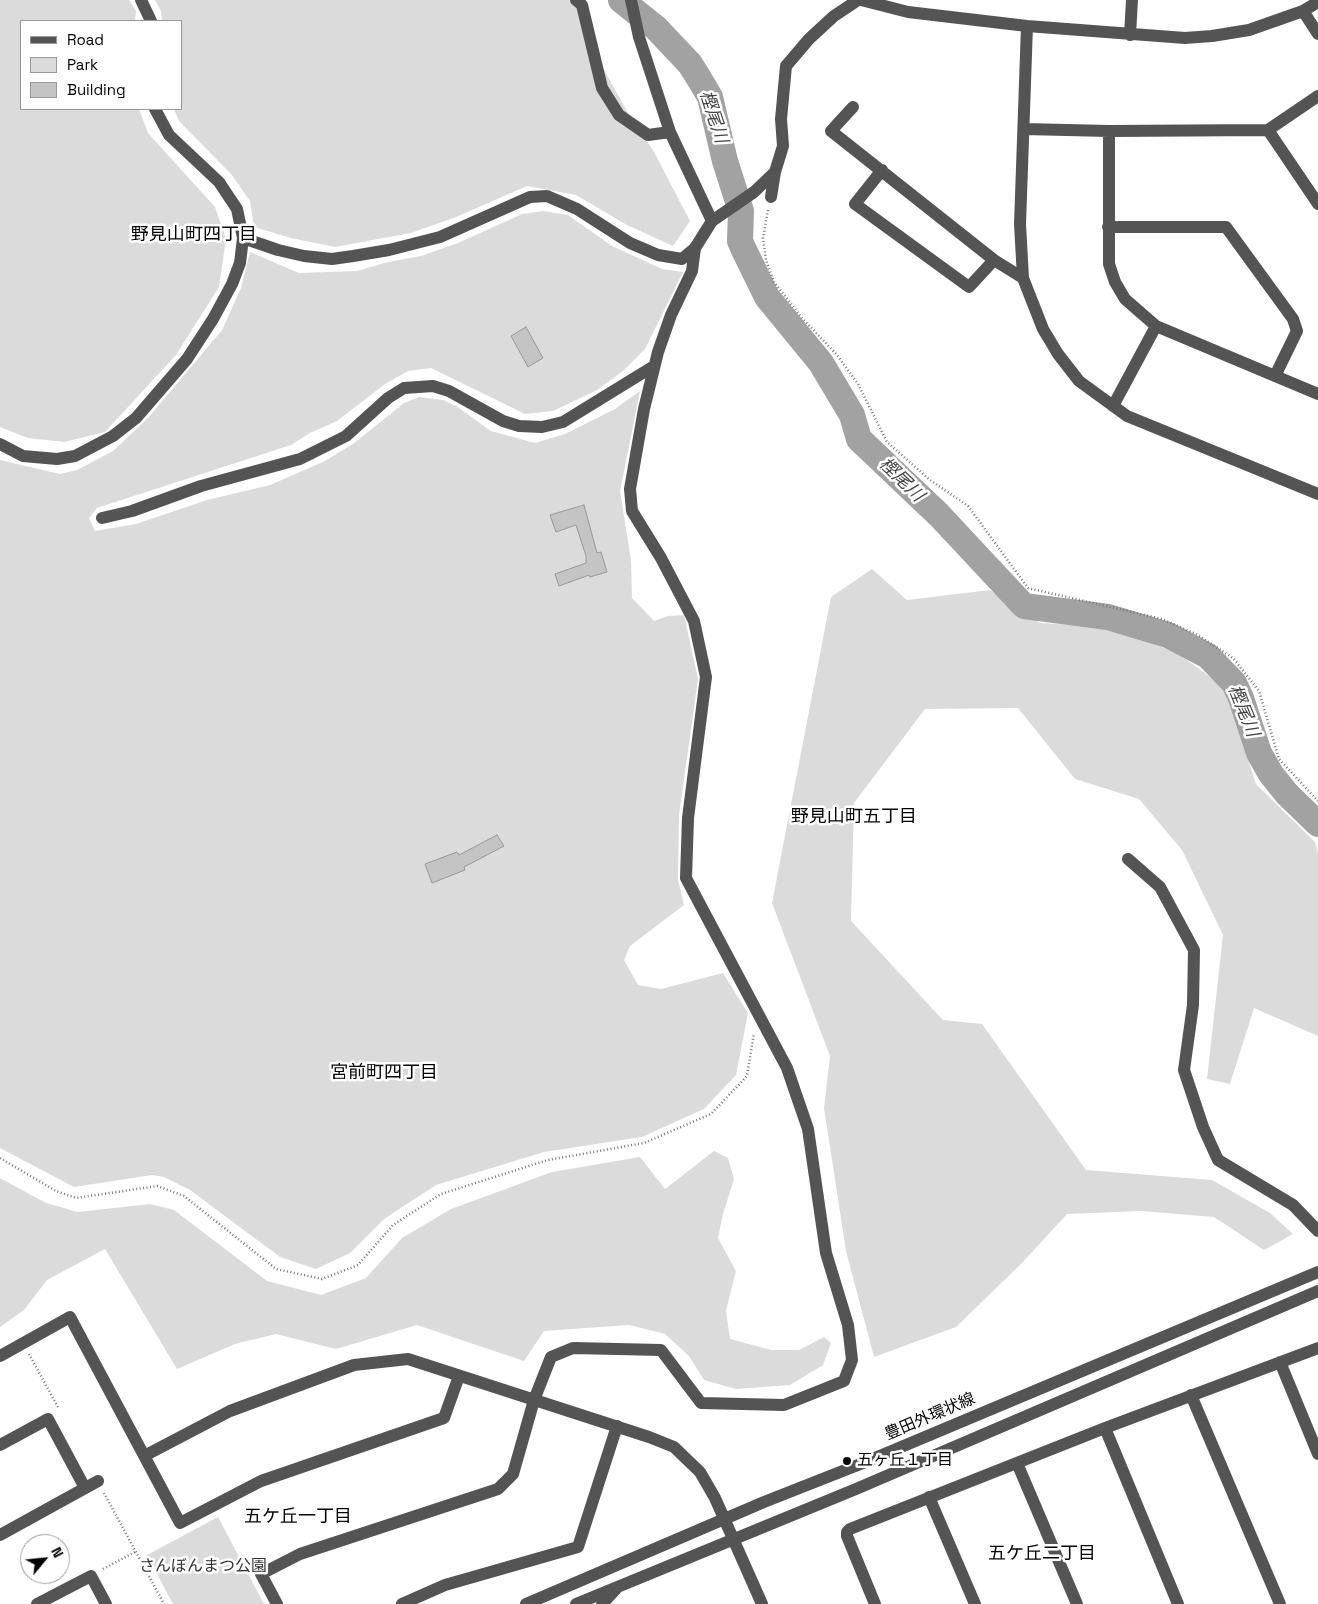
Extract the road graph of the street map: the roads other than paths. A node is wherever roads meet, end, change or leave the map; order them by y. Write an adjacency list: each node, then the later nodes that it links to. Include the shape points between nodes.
1 (141, 0): 9 (street)
2 (576, 0): 19 (street, via 582,5 602,88 619,115 648,135)
3 (631, 0): 19 (street, via 639,37)
4 (859, 0): 7 (street); 21 (street, via 834,16 786,66 781,119 783,146)
5 (1132, 0): 12 (street)
6 (1318, 2): 8 (street)
7 (909, 6): 10 (street)
8 (1303, 10): 11 (street); 12 (street, via 1249,30 1212,36)
9 (151, 20)
10 (1026, 26): 12 (street); 16 (street)
11 (1318, 34)
12 (1130, 35)
13 (1318, 96): 17 (street)
14 (853, 107): 20 (street, via 831,131)
15 (156, 110): 26 (street, via 169,135 219,182 237,209)
16 (1024, 129): 18 (street); 29 (street, via 1020,224)
17 (1268, 130): 18 (street); 23 (street)
18 (1109, 131): 25 (street)
19 (670, 132): 24 (street)
20 (882, 170): 28 (street); 28 (street, via 854,204 970,287)
21 (775, 172): 22 (street); 24 (street, via 754,192)
22 (771, 196)
23 (1318, 204)
24 (712, 221): 27 (street)
25 (1108, 227): 30 (street, via 1109,264 1115,282 1125,299); 32 (street, via 1226,228 1293,319 1298,331)
26 (243, 238): 27 (street, via 278,250 332,259 440,237 530,197 547,196 577,209 630,243 658,255 682,259); 35 (street, via 240,263 214,319 187,358 136,418 104,441 75,456 32,458 12,452)
27 (695, 248): 31 (street, via 692,271 671,315)
28 (994, 260): 29 (street)
29 (1023, 278): 34 (street, via 1043,329 1058,354 1079,381)
30 (1156, 326): 32 (street); 34 (street)
31 (654, 366): 37 (street, via 563,422 542,427 519,426 503,421 449,391 433,386 404,388 346,436 300,459); 47 (street, via 630,488 632,511 694,621 706,677 688,818 686,878 787,1068 808,1129 826,1253 848,1324 852,1360 844,1381 784,1405 701,1403 661,1350 574,1348 551,1357)
32 (1275, 376): 33 (street)
33 (1318, 394)
34 (1113, 406): 36 (street, via 1127,416)
35 (0, 444)
36 (1318, 494)
37 (102, 518)
38 (1128, 859): 39 (street, via 1160,887 1194,950 1193,1005 1184,1070 1218,1160 1293,1206)
39 (1318, 1231)
40 (1318, 1272): 57 (street, 豊田外環状線)
41 (1318, 1291): 59 (street)
42 (1318, 1348): 44 (street)
43 (0, 1356): 52 (street, via 70,1317)
44 (1280, 1362): 46 (street); 51 (street)
45 (459, 1376): 47 (street); 52 (street, via 408,1359 354,1365 230,1411); 52 (street, via 444,1418 261,1481 180,1523)
46 (1191, 1396): 49 (street); 73 (street)
47 (534, 1400): 48 (street); 63 (street, via 513,1474 498,1488 300,1554 261,1574)
48 (617, 1426): 57 (street, via 674,1447 700,1472); 64 (street, via 578,1547 445,1585)
49 (1105, 1428): 53 (street); 72 (street)
50 (0, 1445): 55 (street, via 48,1418)
51 (1318, 1454)
52 (146, 1455)
53 (1017, 1463): 56 (street); 71 (street)
54 (98, 1481): 55 (street)
55 (85, 1488): 58 (street)
56 (930, 1498): 69 (street, via 846,1532); 70 (street)
57 (724, 1520): 59 (street); 65 (street, 豊田外環状線)
58 (0, 1535)
59 (733, 1539): 60 (street); 68 (street)
60 (620, 1586): 66 (street); 67 (street)
61 (37, 1604): 62 (street, via 91,1576)
62 (106, 1604)
63 (277, 1604)
64 (402, 1604)
65 (526, 1604)
66 (576, 1604)
67 (602, 1604)
68 (762, 1604)
69 (874, 1604)
70 (975, 1604)
71 (1077, 1604)
72 (1178, 1604)
73 (1280, 1604)

